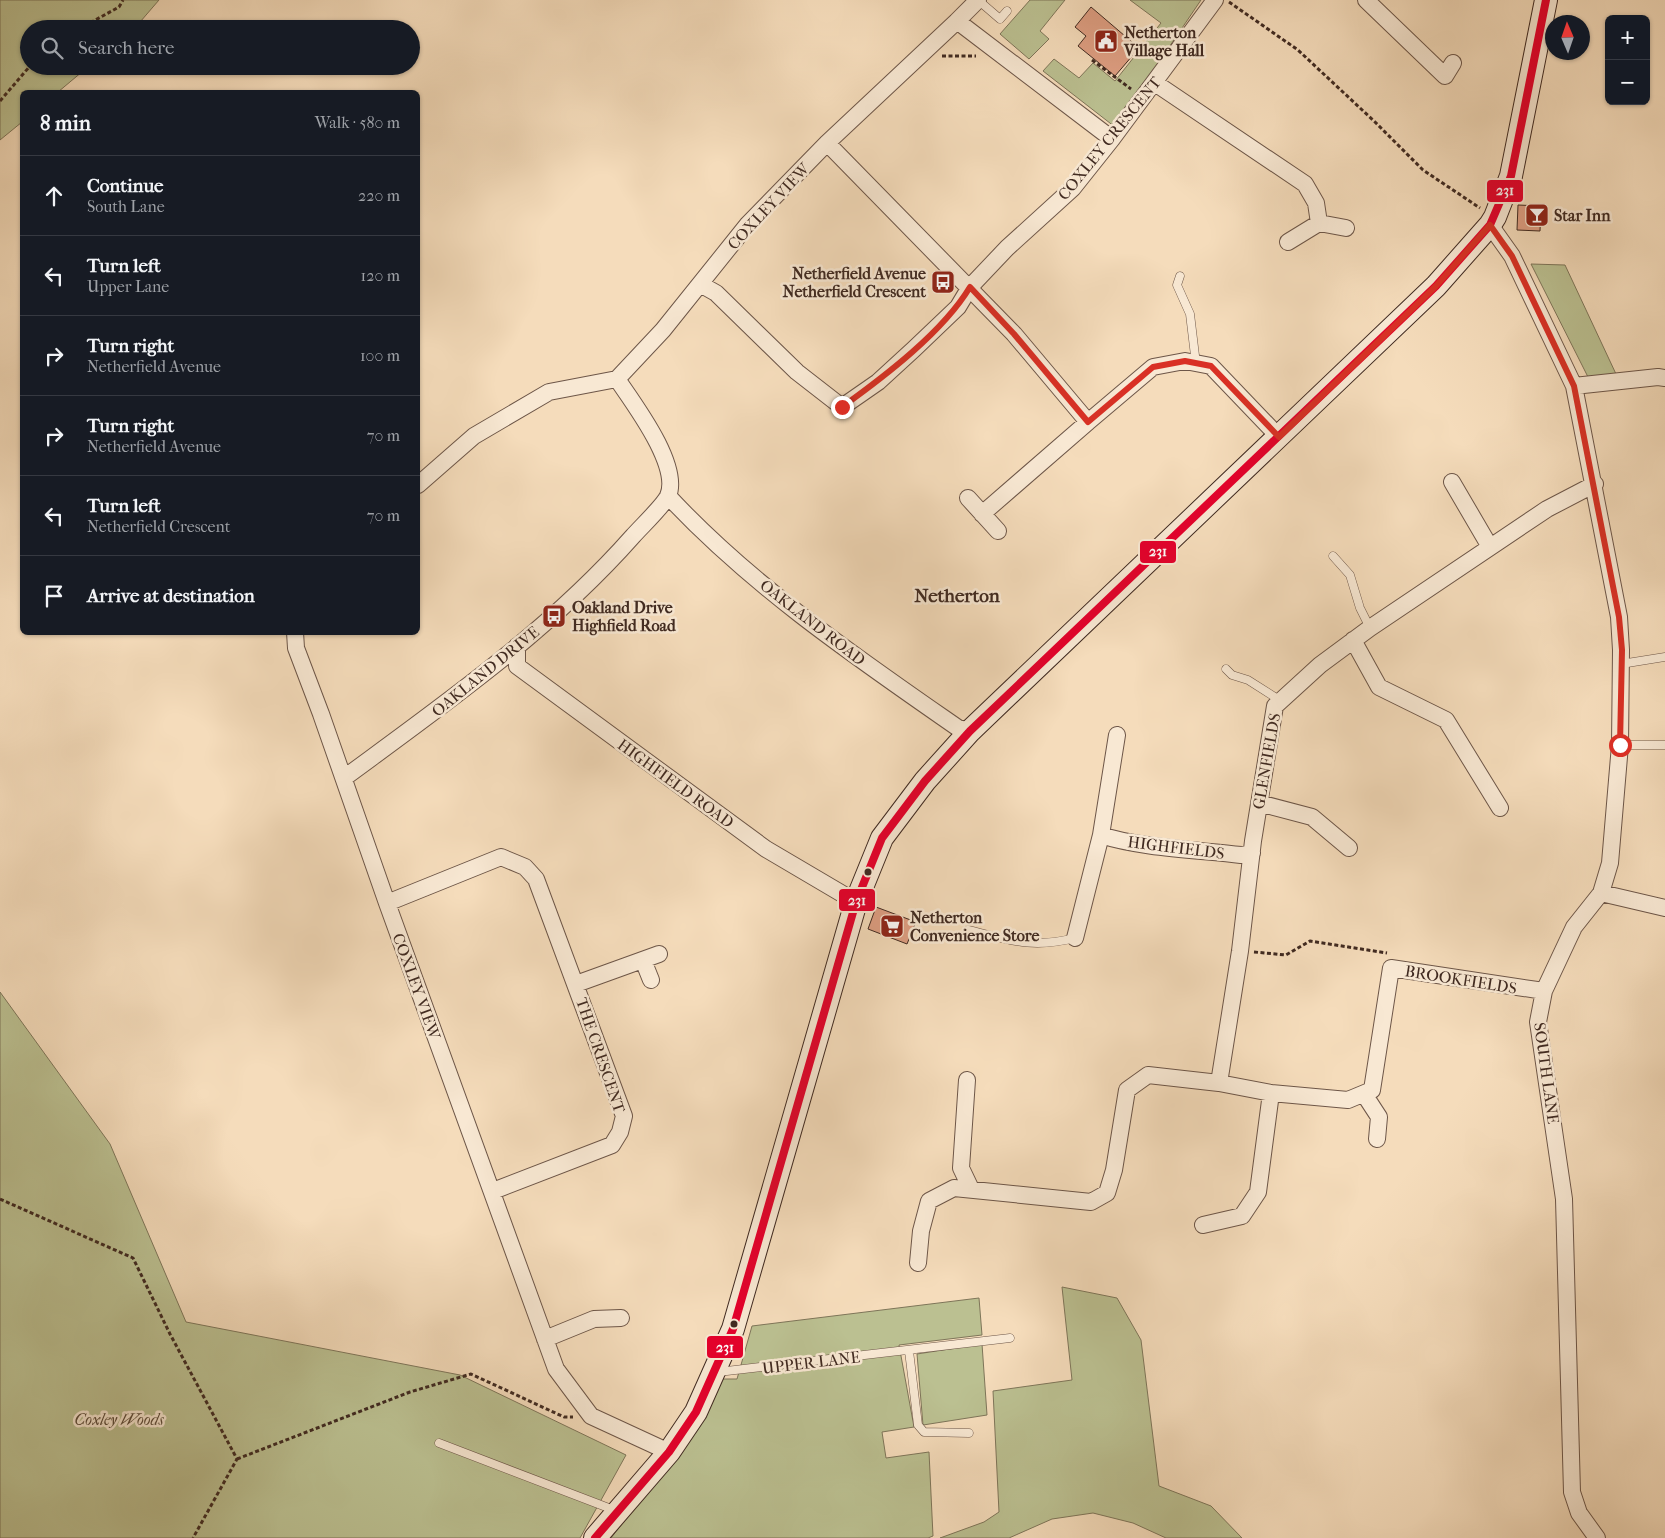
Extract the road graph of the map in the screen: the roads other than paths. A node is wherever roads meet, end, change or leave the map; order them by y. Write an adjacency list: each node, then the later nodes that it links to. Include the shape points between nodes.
1 (978, 0): 5 (lane, via 1000,18); 6 (street, COXLEY VIEW)
2 (1215, 0): 8 (street, COXLEY CRESCENT)
3 (1366, 0): 7 (street, via 1445,76)
4 (1546, 0): 11 (main road, via 1511,176)
5 (1007, 11)
6 (957, 21): 9 (street); 10 (street, COXLEY VIEW)
7 (1453, 63)
8 (1155, 82): 9 (street, COXLEY CRESCENT); 12 (street, via 1305,184 1316,203)
9 (1112, 139): 17 (street, COXLEY CRESCENT, via 1073,188)
10 (827, 143): 16 (street, COXLEY VIEW, via 748,224); 17 (street)
11 (1492, 221): 21 (street, SOUTH LANE); 23 (main road, via 1436,286)
12 (1319, 223): 13 (street); 14 (street)
13 (1346, 228)
14 (1288, 242)
15 (1180, 276): 18 (lane, via 1177,285 1190,314)
16 (700, 284): 17 (street, COXLEY CRESCENT, via 716,293 797,372 842,407 878,382 920,343 958,307); 20 (street, COXLEY VIEW, via 664,330)
17 (970, 287): 22 (street)
18 (1196, 364): 22 (street, via 1185,361 1153,367); 23 (street, via 1211,366)
19 (1665, 378): 21 (street)
20 (617, 379): 25 (street, via 549,392 474,436); 27 (street, via 648,425 670,469)
21 (1574, 386): 26 (street, SOUTH LANE)
22 (1088, 422): 29 (street)
23 (1279, 437): 41 (main road)
24 (1452, 482): 31 (street)
25 (420, 483)
26 (1595, 484): 31 (street, GLENFIELDS, via 1546,509); 38 (street, SOUTH LANE, via 1619,617)
27 (668, 496): 36 (street, OAKLAND DRIVE, via 598,576); 41 (street, OAKLAND ROAD, via 740,565 839,646 958,728)
28 (968, 498): 29 (street)
29 (982, 514): 30 (street)
30 (998, 531)
31 (1490, 547): 33 (street, GLENFIELDS)
32 (1333, 556): 33 (lane, via 1350,575)
33 (1370, 628): 35 (street, GLENFIELDS)
34 (295, 635): 45 (street, COXLEY VIEW, via 296,648)
35 (1354, 640): 40 (street, GLENFIELDS); 47 (street, via 1379,687 1446,720)
36 (518, 646): 45 (street, OAKLAND DRIVE); 52 (street, HIGHFIELD ROAD, via 517,666 766,849)
37 (1665, 657): 38 (lane)
38 (1621, 664): 43 (street, SOUTH LANE)
39 (1226, 669): 40 (lane)
40 (1281, 700): 46 (street, GLENFIELDS, via 1275,706)
41 (970, 731): 52 (main road, via 925,781 882,838)
42 (1117, 736): 48 (street)
43 (1620, 745): 44 (lane); 51 (street, SOUTH LANE, via 1614,835)
44 (1665, 746)
45 (344, 778): 53 (street, COXLEY VIEW)
46 (1259, 803): 49 (street, via 1312,817); 50 (street, GLENFIELDS)
47 (1500, 808)
48 (1101, 835): 50 (street, HIGHFIELDS, via 1166,846); 56 (street)
49 (1348, 848)
50 (1252, 854): 63 (street, GLENFIELDS)
51 (1601, 893): 54 (street); 61 (street, SOUTH LANE, via 1574,927)
52 (856, 902): 75 (main road, via 733,1329)
53 (386, 903): 60 (street, THE CRESCENT, via 501,857 509,860 524,867 536,879); 68 (street, COXLEY VIEW)
54 (1665, 908)
55 (968, 930): 56 (lane, via 1025,944)
56 (1075, 938)
57 (659, 954): 58 (street, THE CRESCENT)
58 (643, 960): 59 (street); 60 (street, THE CRESCENT)
59 (651, 980)
60 (576, 984): 68 (street, THE CRESCENT, via 624,1116 620,1132 612,1145)
61 (1544, 991): 65 (street, BROOKFIELDS, via 1391,968 1372,1090); 81 (street, SOUTH LANE, via 1538,1022 1564,1199 1572,1492 1579,1513)
62 (966, 1080): 67 (street, via 961,1168)
63 (1219, 1083): 64 (street); 67 (street, via 1148,1076 1127,1090 1107,1193 1091,1202)
64 (1271, 1093): 65 (street, via 1348,1100); 69 (street, via 1258,1192 1242,1216)
65 (1364, 1094): 66 (street, via 1379,1117)
66 (1377, 1139)
67 (971, 1189): 70 (street, via 947,1190 929,1201 921,1231)
68 (493, 1191): 73 (street, COXLEY VIEW)
69 (1203, 1225)
70 (918, 1263)
71 (621, 1318): 73 (street, via 594,1318)
72 (1010, 1338): 74 (lane, UPPER LANE)
73 (545, 1339): 78 (street, COXLEY VIEW, via 556,1369 591,1416)
74 (908, 1351): 75 (lane, UPPER LANE); 76 (lane, via 918,1424 924,1432)
75 (714, 1373): 78 (main road, via 696,1412)
76 (969, 1433)
77 (438, 1444): 79 (lane)
78 (669, 1452): 79 (main road)
79 (617, 1512): 80 (main road)
80 (595, 1538)
81 (1597, 1538)

